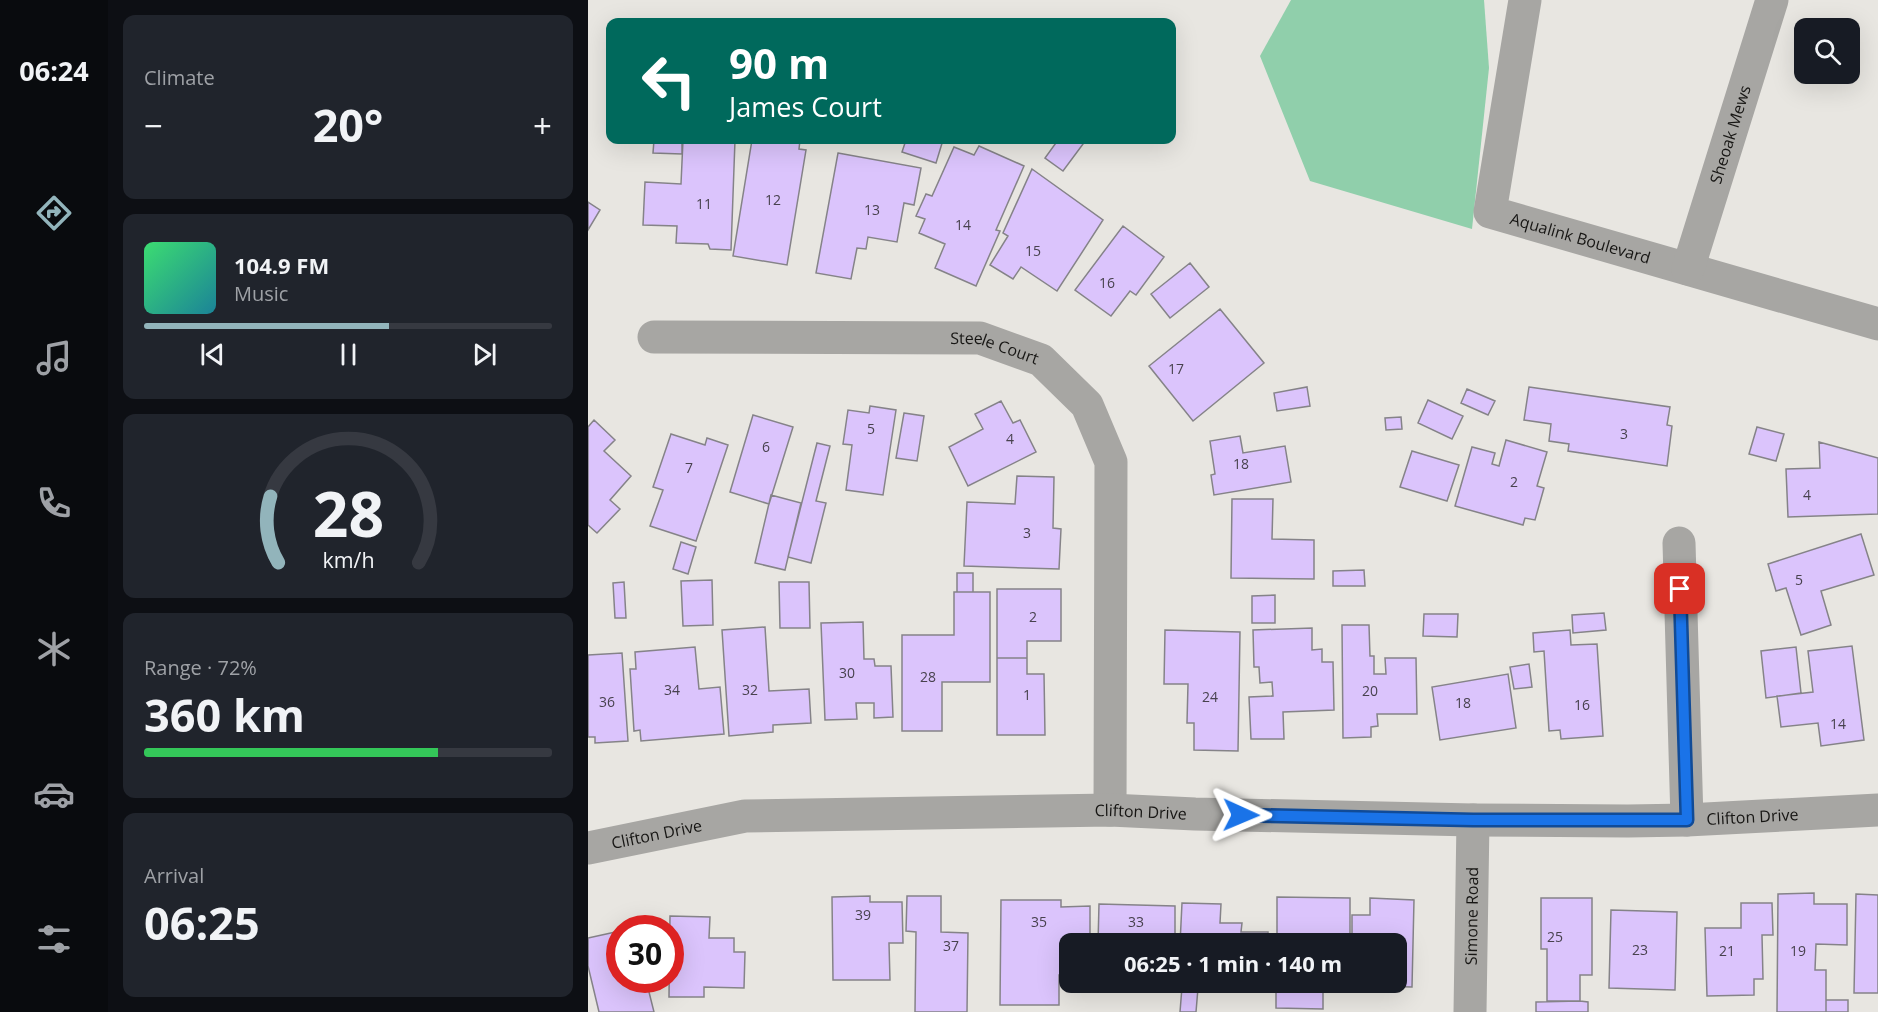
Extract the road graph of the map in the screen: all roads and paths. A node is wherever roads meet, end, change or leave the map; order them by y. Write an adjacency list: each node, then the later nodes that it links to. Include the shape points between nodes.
1 (1525, 0): 3 (street, Aqualink Boulevard, via 1490,212)
2 (1772, 0): 3 (street, Sheoak Mews)
3 (1688, 269): 4 (street, Aqualink Boulevard)
4 (1878, 324)
5 (654, 337): 7 (street, Steele Court, via 981,338 1041,360 1087,405 1111,462)
6 (1679, 543): 10 (street)
7 (1110, 810): 9 (street, Clifton Drive); 11 (street, Clifton Drive, via 744,816)
8 (1878, 810): 10 (street, Clifton Drive)
9 (1473, 820): 10 (street, Clifton Drive); 12 (street, Simone Road)
10 (1687, 820)
11 (588, 848)
12 (1470, 1012)

